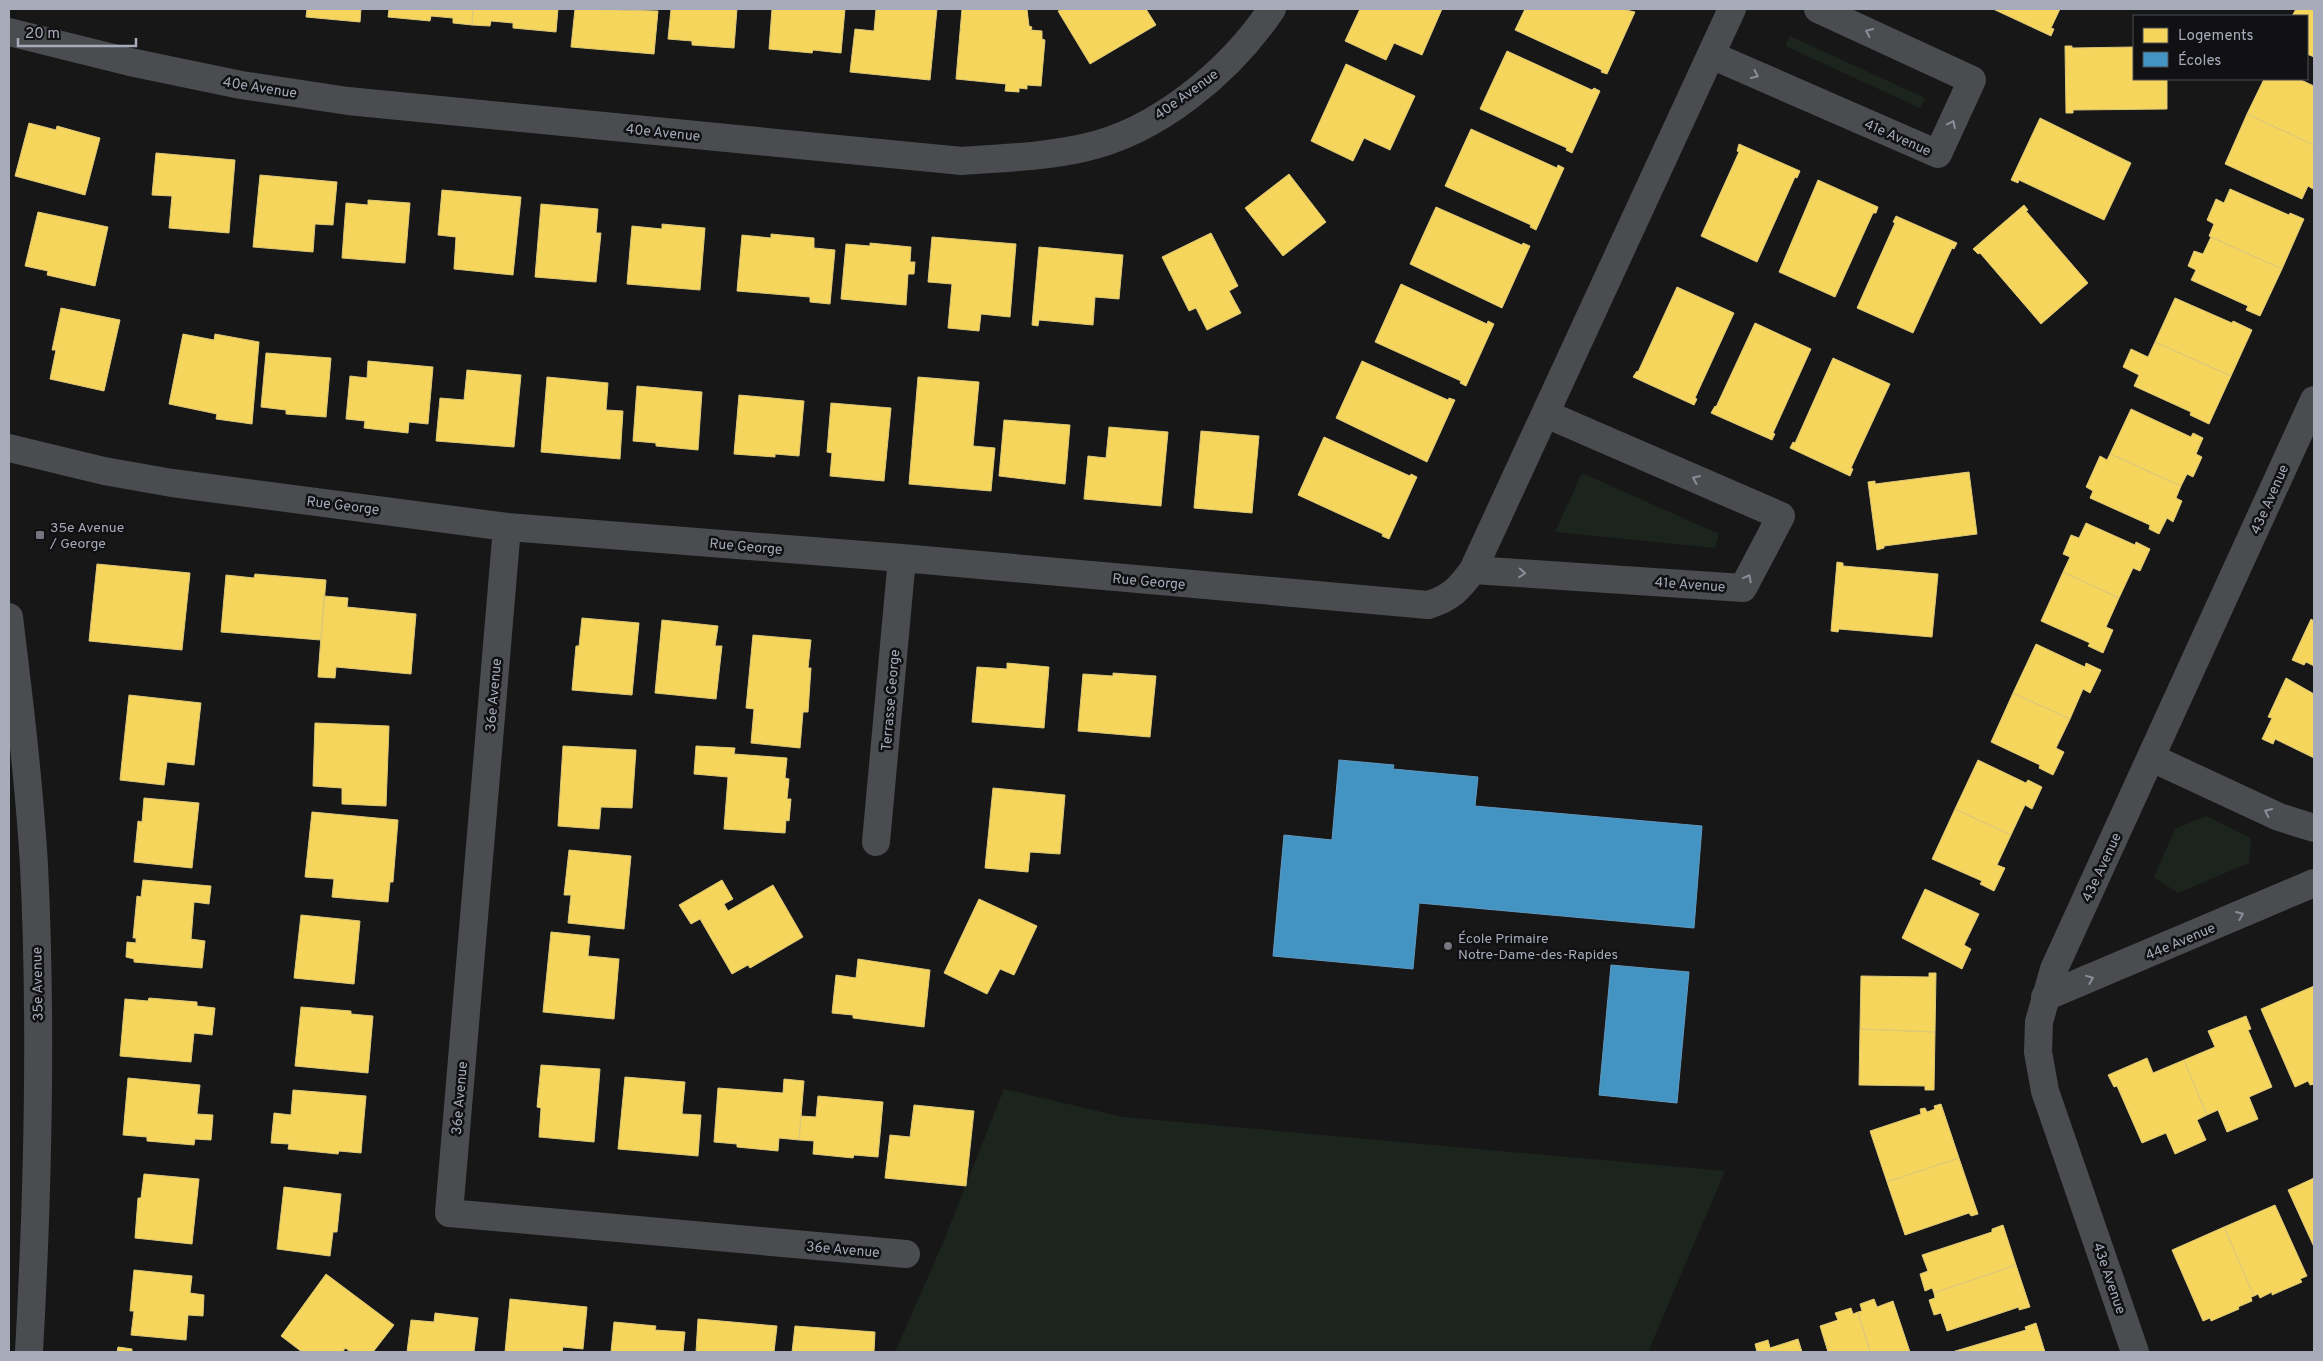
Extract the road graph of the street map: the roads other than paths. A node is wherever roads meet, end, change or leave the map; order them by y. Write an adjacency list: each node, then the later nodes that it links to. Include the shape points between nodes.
1 (1272, 9): 4 (street, 40e Avenue, via 1230,62 1166,112 1127,132 1085,148 1041,156 962,161 348,101 176,72)
2 (1732, 9): 5 (street)
3 (1818, 9): 5 (street, 41e Avenue, one-way to 3, via 1938,154 1972,80)
4 (9, 32)
5 (1711, 55): 7 (street)
6 (2314, 400): 13 (street, 43e Avenue)
7 (1546, 414): 11 (street); 11 (street, 41e Avenue, one-way to 7, via 1743,588 1780,516)
8 (9, 448): 9 (street, Rue George, via 172,483)
9 (507, 527): 10 (street, Rue George); 18 (street, 36e Avenue, via 449,1213)
10 (902, 558): 11 (street, Rue George, via 1428,605 1457,591); 15 (street, Terrasse George)
11 (1473, 570)
12 (9, 617): 19 (street, 35e Avenue, via 24,734 34,865 37,1215)
13 (2152, 758): 14 (street, one-way to 13, via 2279,817); 17 (street, 43e Avenue, via 2054,969)
14 (2314, 828)
15 (876, 842)
16 (2314, 883): 17 (street, 44e Avenue, one-way to 16)
17 (2045, 997): 20 (street, 43e Avenue, via 2039,1022 2038,1052 2045,1090)
18 (906, 1254)
19 (29, 1352)
20 (2135, 1352)

